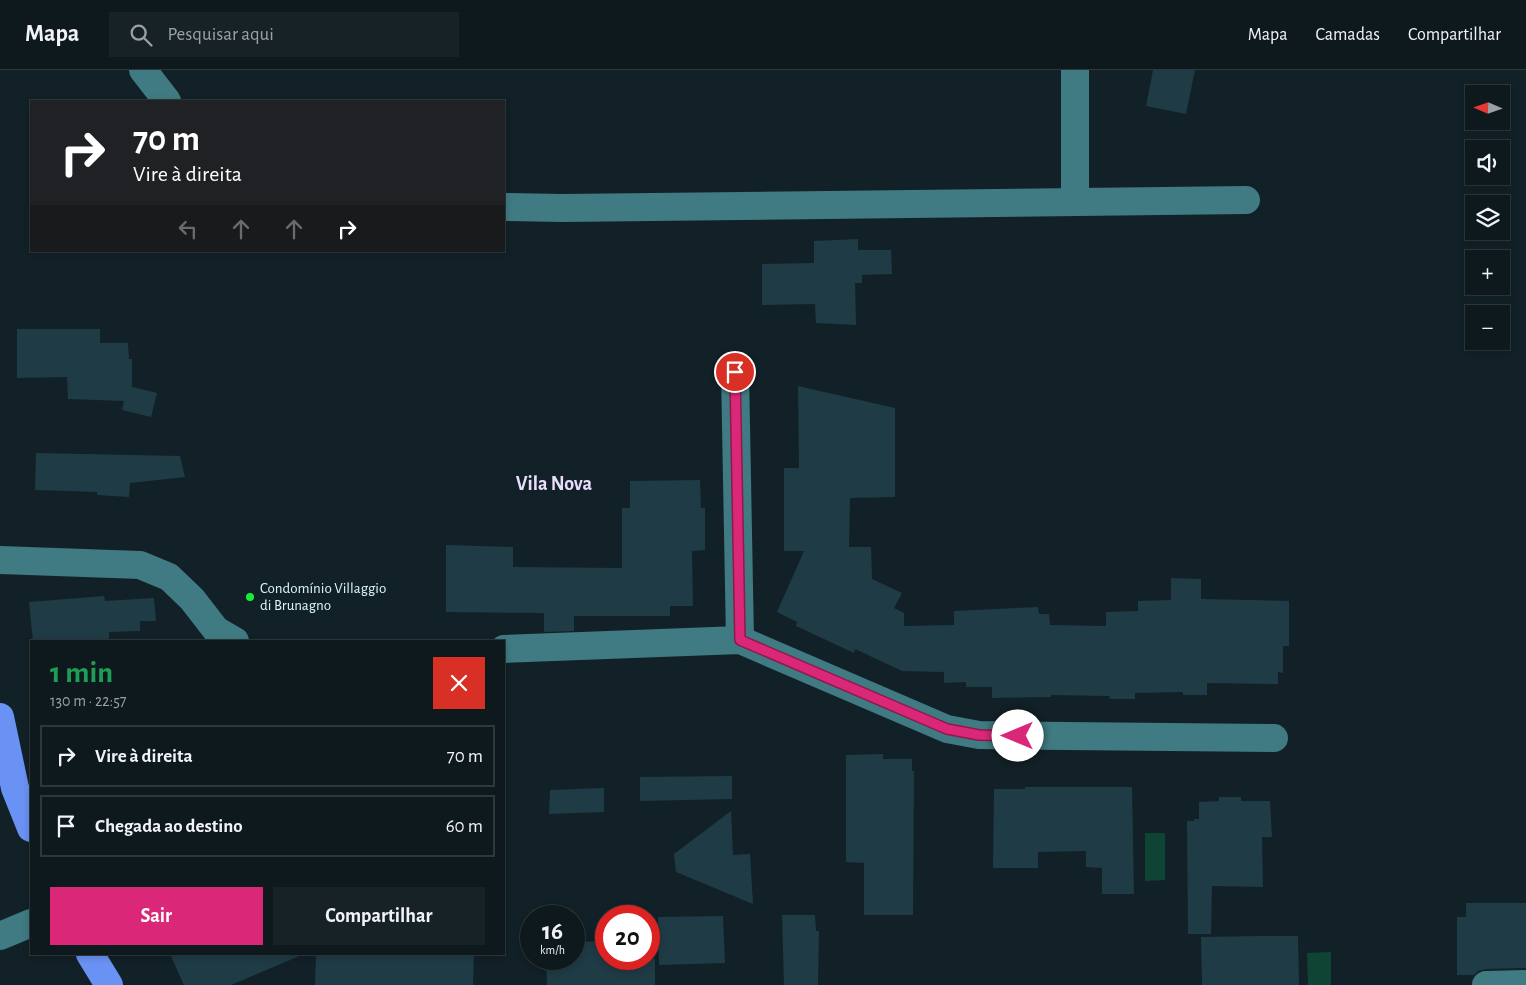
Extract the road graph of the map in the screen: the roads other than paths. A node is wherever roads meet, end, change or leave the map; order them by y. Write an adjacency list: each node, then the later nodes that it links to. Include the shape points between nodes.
1 (143, 70): 3 (street)
2 (1075, 70): 5 (street)
3 (166, 100)
4 (1246, 200): 5 (street)
5 (1075, 201): 6 (street)
6 (505, 207)
7 (735, 372): 10 (street)
8 (0, 560): 9 (street, via 140,565 169,577 192,599 216,630)
9 (233, 640)
10 (740, 640): 11 (street); 13 (street, via 947,729 979,735)
11 (505, 649)
12 (0, 717): 14 (main road, via 15,788)
13 (1274, 738)
14 (30, 826)
15 (30, 924): 16 (street)
16 (0, 936)
17 (91, 955): 19 (main road)
18 (1526, 984): 20 (street)
19 (109, 985)
20 (1486, 985)

